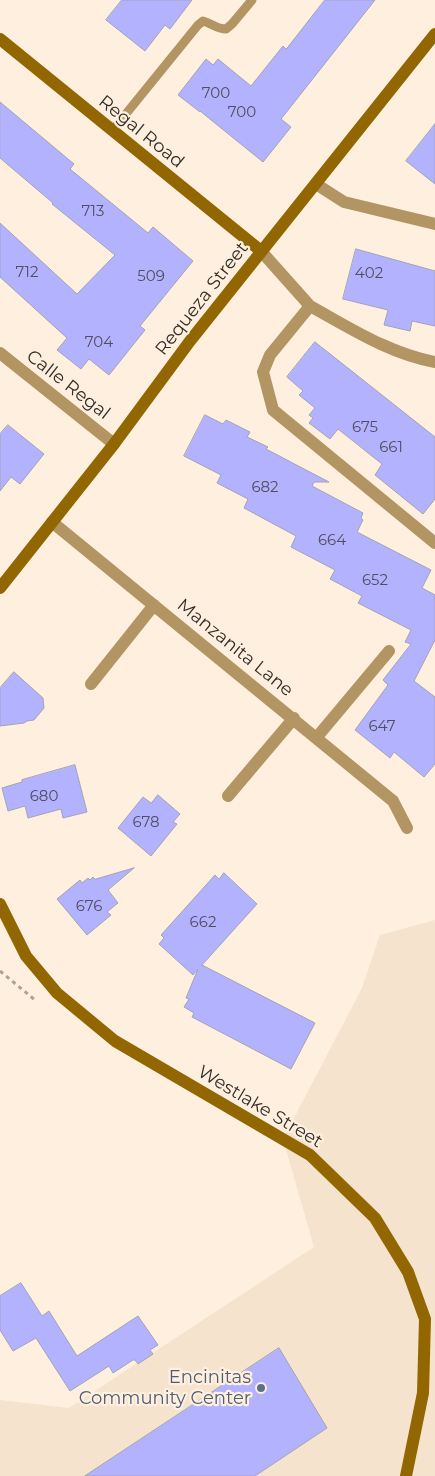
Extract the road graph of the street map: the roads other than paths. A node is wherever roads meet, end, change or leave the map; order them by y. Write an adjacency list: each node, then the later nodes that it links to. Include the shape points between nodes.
1 (252, 0): 4 (lane, via 226,29 203,21 198,25)
2 (435, 34): 5 (street, Requeza Street)
3 (0, 40): 4 (street, Regal Road)
4 (112, 131): 7 (street, Regal Road)
5 (316, 184): 6 (street, via 344,202); 7 (street, Requeza Street)
6 (435, 224)
7 (260, 251): 8 (street); 11 (street, Requeza Street)
8 (310, 306): 10 (street, via 381,345); 13 (street, via 270,356 264,372 273,410)
9 (0, 353): 11 (street, Calle Regal)
10 (435, 362)
11 (114, 444): 12 (street, Requeza Street)
12 (52, 522): 14 (street, Requeza Street); 15 (street, Manzanita Lane)
13 (435, 543)
14 (0, 588)
15 (154, 605): 17 (street, Manzanita Lane); 18 (street, Manzanita Lane)
16 (389, 651): 19 (street)
17 (91, 684)
18 (294, 718): 19 (street, Manzanita Lane); 20 (street, Manzanita Lane)
19 (317, 737): 21 (street, Manzanita Lane, via 393,801)
20 (228, 796)
21 (408, 828)
22 (0, 904): 23 (street, Westlake Street, via 26,956 57,993 115,1041 310,1155 375,1218 408,1272 425,1319 423,1393)
23 (406, 1476)

